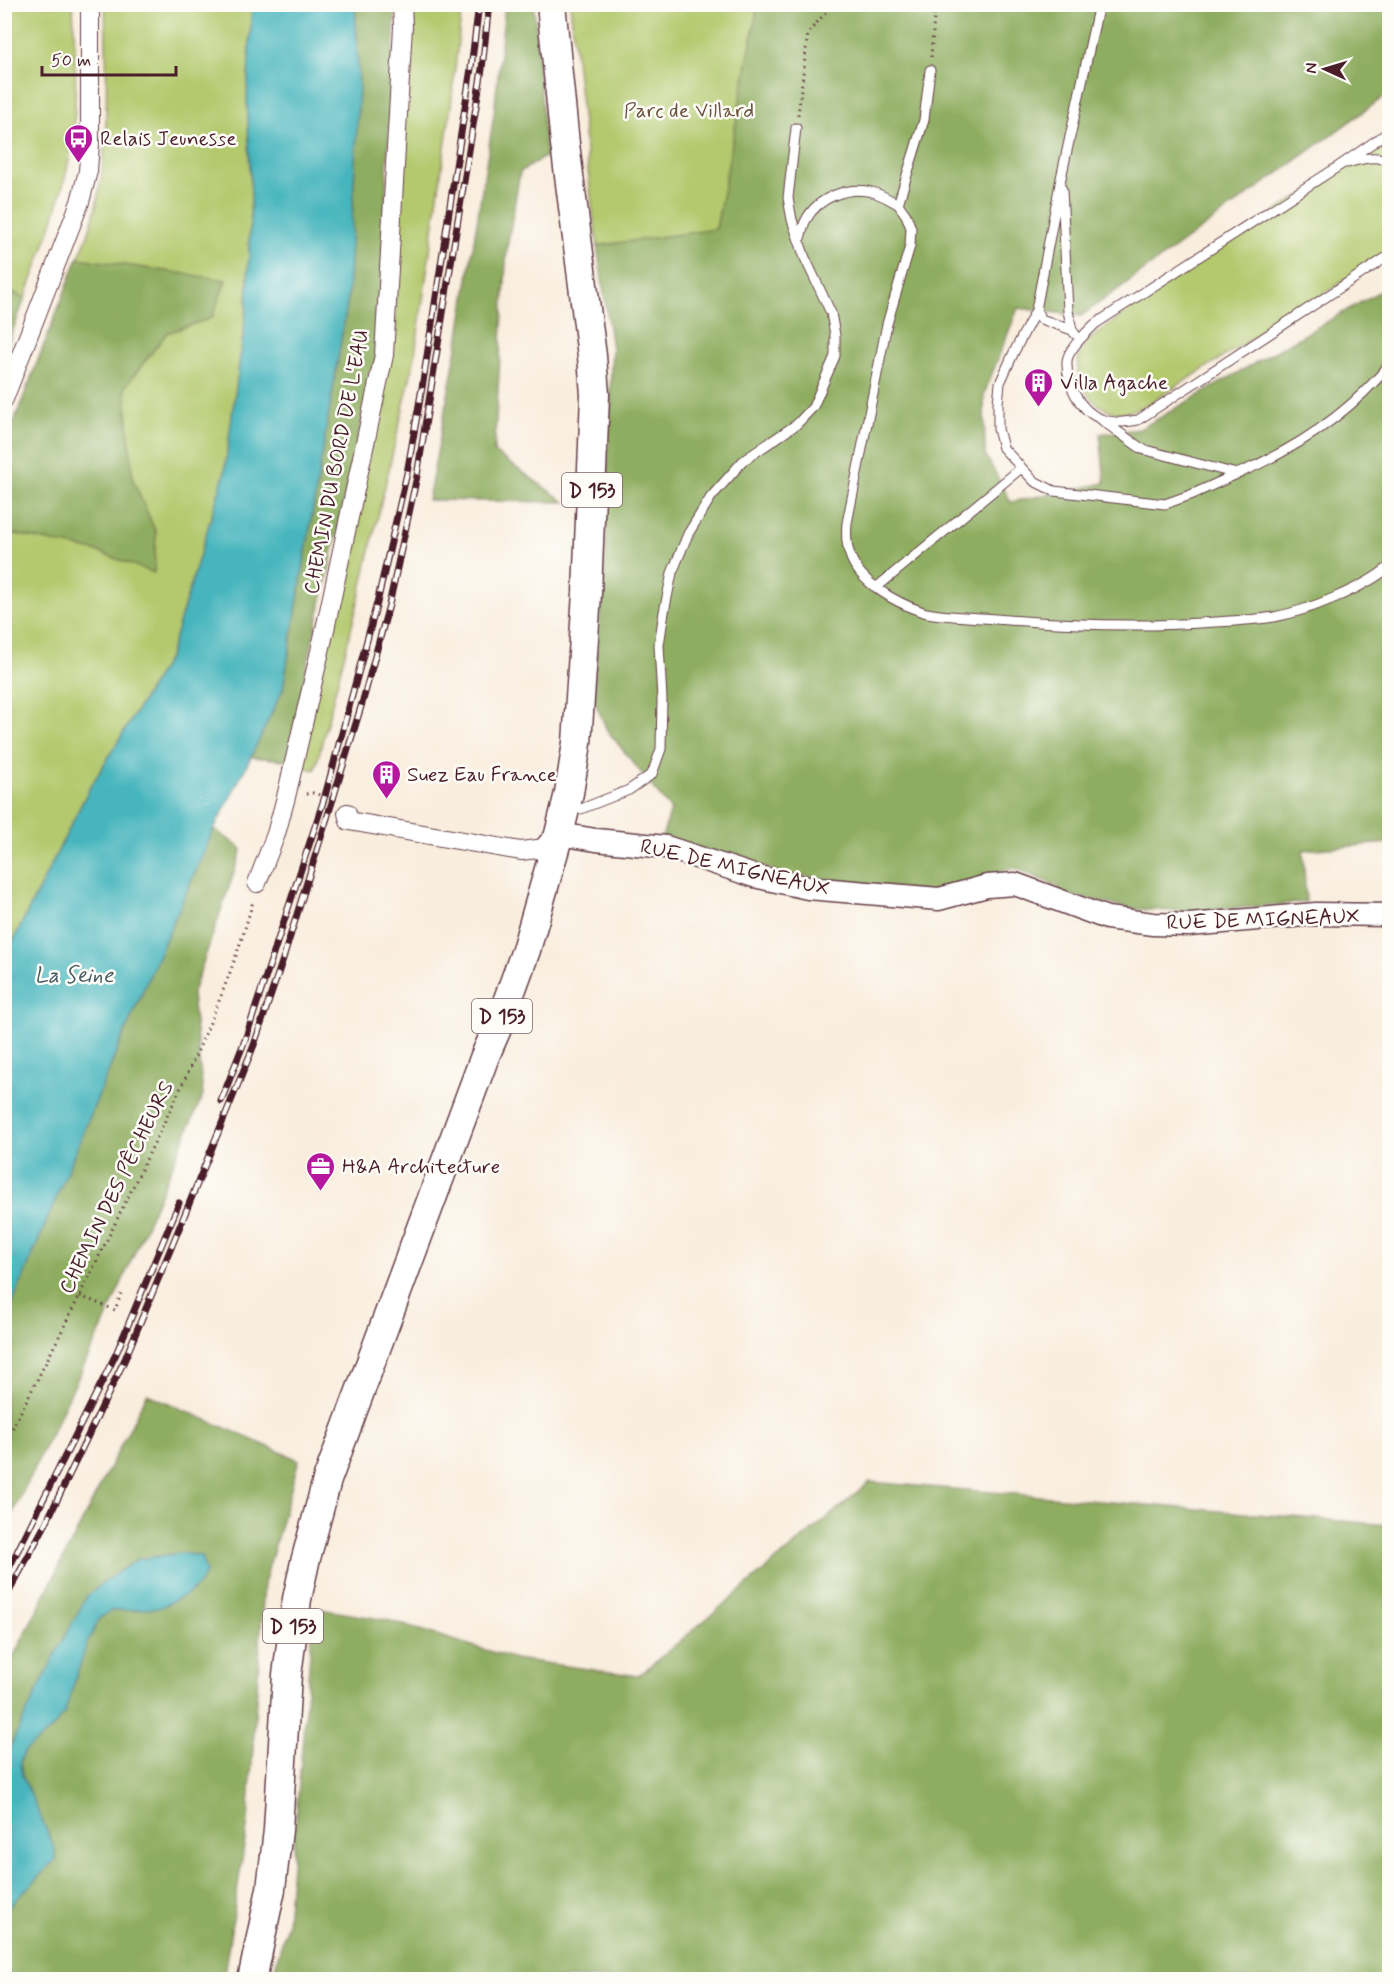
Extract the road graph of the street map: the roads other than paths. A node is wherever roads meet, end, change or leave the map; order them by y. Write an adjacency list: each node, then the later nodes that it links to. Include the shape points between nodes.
1 (90, 4): 18 (street, via 88,171 80,202)
2 (402, 4): 27 (street, CHEMIN DU BORD DE L'EAU, via 384,355 286,797)
3 (551, 4): 26 (main road, D 153, via 582,373 564,732)
4 (1099, 4): 10 (lane)
5 (930, 70): 11 (lane, via 924,120)
6 (796, 128): 12 (lane, via 788,198)
7 (1389, 131): 9 (lane)
8 (1389, 162): 9 (lane, via 1383,158 1364,159)
9 (1339, 166): 16 (lane, via 1095,324)
10 (1061, 178): 14 (lane); 15 (lane)
11 (898, 204): 12 (lane, via 872,192 836,194 820,203 806,219); 23 (lane, via 911,228 910,246 886,324 846,540 855,567)
12 (800, 238): 24 (lane, via 836,335 835,356 827,377 813,407 797,424 743,460 711,497 688,534 672,573 663,612 659,645 661,749 652,774 629,790)
13 (1389, 255): 19 (lane, via 1138,420)
14 (1036, 310): 15 (lane, via 1041,319); 20 (lane, via 1000,383 998,429 1003,448)
15 (1072, 330): 16 (lane)
16 (1080, 339): 19 (lane, via 1067,360 1071,386 1083,407)
17 (1389, 363): 21 (lane, via 1372,386 1300,443)
18 (4, 399)
19 (1101, 420): 21 (lane, via 1142,449)
20 (1020, 468): 21 (lane, via 1054,491 1165,504); 23 (lane)
21 (1237, 474)
22 (1389, 566): 23 (lane, via 1330,600 1275,617 1165,626 1073,625 925,612)
23 (876, 587)
24 (581, 809)
25 (347, 813): 26 (street, via 349,820 521,851)
26 (552, 841): 28 (street, RUE DE MIGNEAUX, via 596,840 666,847 754,876 808,888 939,900 987,885 1015,884 1107,918 1153,924 1189,925 1316,914); 29 (main road, D 153, via 513,988 327,1480 304,1562 287,1675 278,1830)
27 (257, 883)
28 (1389, 915)
29 (252, 1980)

